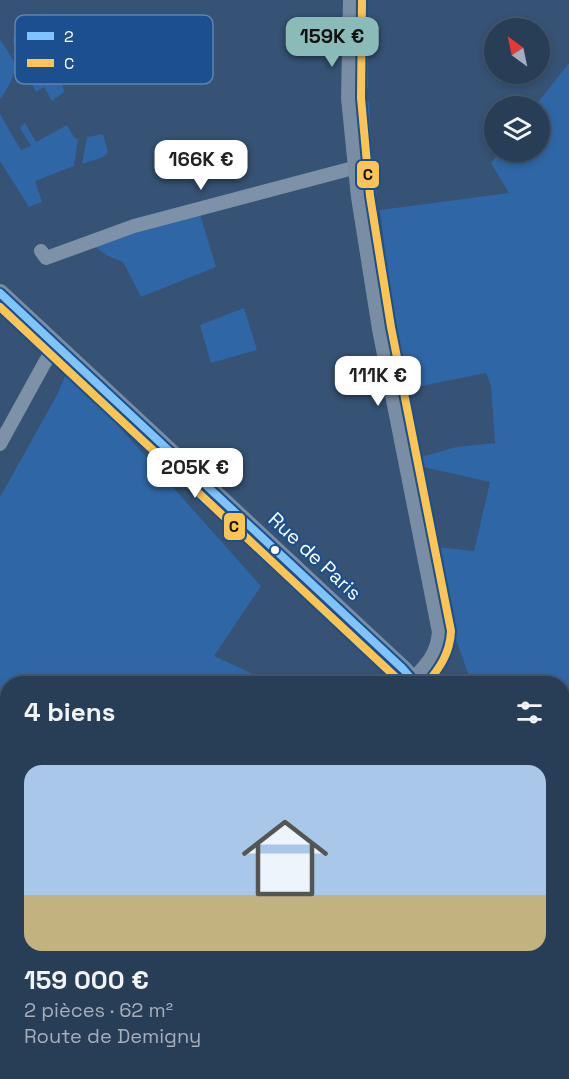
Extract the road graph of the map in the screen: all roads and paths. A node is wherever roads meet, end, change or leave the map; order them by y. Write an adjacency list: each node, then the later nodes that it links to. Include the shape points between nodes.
1 (352, 0): 2 (main road, via 350,98)
2 (357, 167): 3 (street, via 134,226 46,258); 8 (main road, via 381,329 441,632 436,656)
3 (41, 251)
4 (0, 293): 5 (main road, Rue de Paris)
5 (56, 345): 6 (street); 7 (main road, Rue de Paris)
6 (0, 444)
7 (407, 676)
8 (416, 676)

